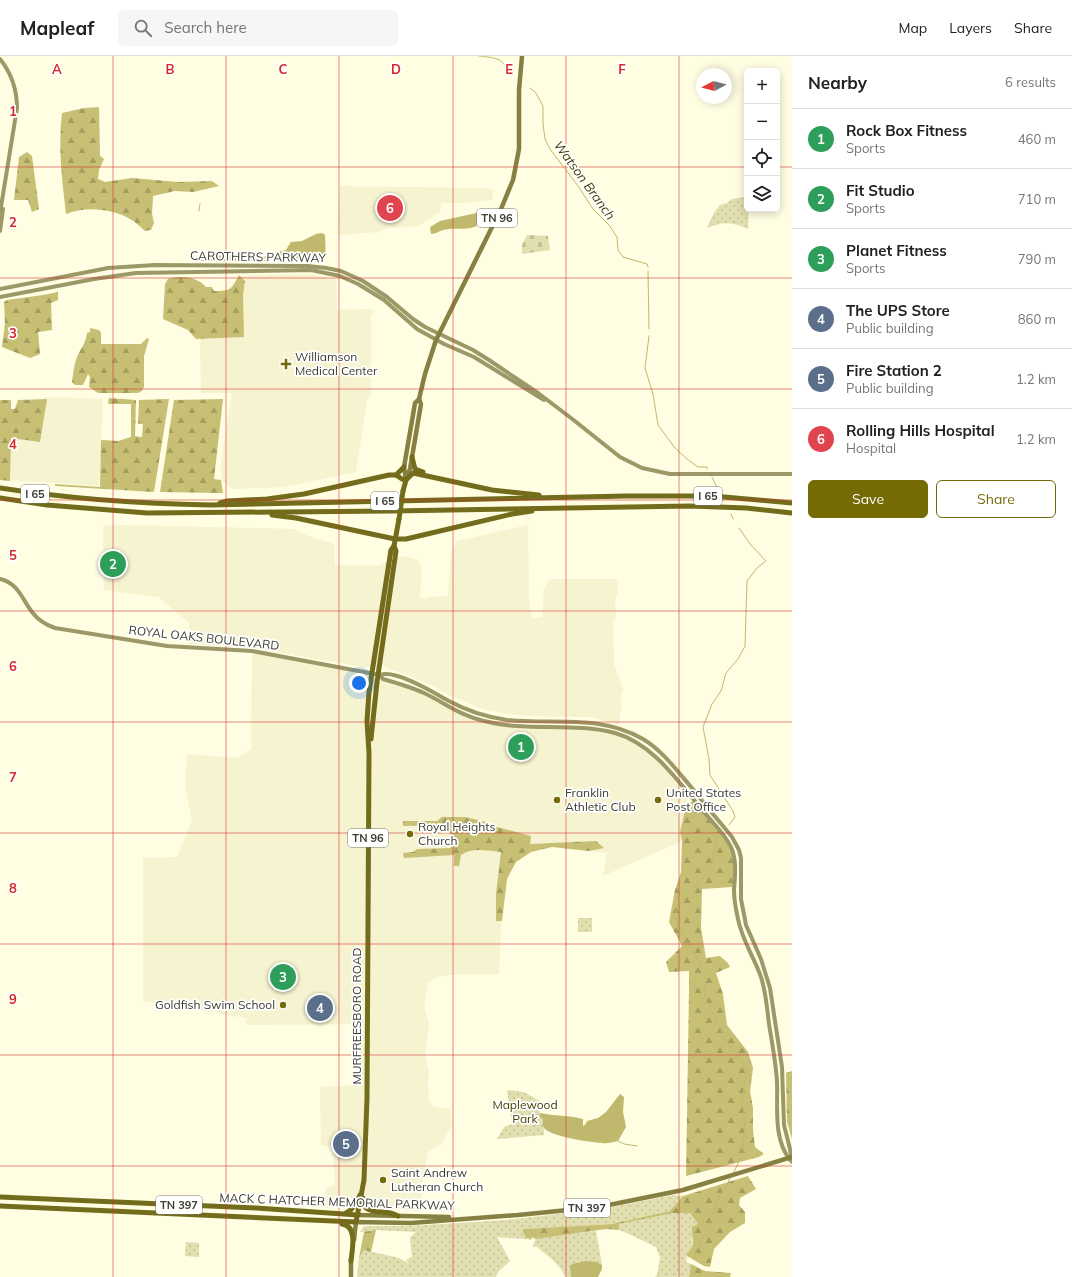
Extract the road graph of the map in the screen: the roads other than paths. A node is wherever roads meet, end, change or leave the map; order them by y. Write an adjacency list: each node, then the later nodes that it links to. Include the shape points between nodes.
1 (522, 56): 8 (main road, MURFREESBORO ROAD / TN 96, via 519,149 513,180)
2 (0, 59): 3 (main road, via 14,82 17,99)
3 (7, 173): 4 (main road); 5 (main road)
4 (0, 213)
5 (0, 232)
6 (0, 289): 8 (main road, CAROTHERS PARKWAY, via 123,266 317,266 341,271 363,281 392,300 418,323)
7 (0, 297): 9 (main road, CAROTHERS PARKWAY, via 136,273 311,270 340,276 358,284 384,300 411,325)
8 (439, 334): 9 (main road, MURFREESBORO ROAD / TN 96); 10 (main road, CAROTHERS PARKWAY)
9 (436, 340): 11 (main road, CAROTHERS PARKWAY); 12 (main road, MURFREESBORO ROAD / TN 96)
10 (502, 368): 11 (main road); 13 (main road, CAROTHERS PARKWAY)
11 (499, 373): 13 (main road, CAROTHERS PARKWAY)
12 (419, 399): 14 (main road, MURFREESBORO ROAD / TN 96, via 421,404); 15 (main road, MURFREESBORO ROAD, via 415,406)
13 (550, 402): 16 (main road, CAROTHERS PARKWAY, via 620,457 642,468 670,474)
14 (412, 457): 18 (highway, via 415,469); 19 (main road, MURFREESBORO ROAD / TN 96)
15 (404, 467): 17 (highway); 19 (main road, MURFREESBORO ROAD)
16 (792, 474)
17 (396, 475): 19 (highway); 24 (highway, via 304,494 227,501)
18 (427, 475): 19 (highway, via 413,472); 21 (highway, via 492,490)
19 (406, 480): 28 (highway, MURFREESBORO ROAD / TN 96, bridge)
20 (0, 488): 24 (highway, I 65, via 123,503)
21 (559, 497): 23 (highway, I 65, via 713,496); 24 (highway, I 65)
22 (0, 498): 26 (highway, I 65, via 47,505 147,513)
23 (792, 503)
24 (211, 505)
25 (556, 507): 26 (highway, I 65); 27 (highway, I 65, via 690,506); 28 (highway, via 512,514 406,539)
26 (223, 513): 28 (highway, via 271,514)
27 (792, 513)
28 (395, 539): 29 (highway, MURFREESBORO ROAD / TN 96)
29 (394, 546): 31 (highway, MURFREESBORO ROAD / TN 96, via 391,550); 32 (highway, MURFREESBORO ROAD / TN 96, via 396,550)
30 (0, 578): 31 (main road, ROYAL OAKS BOULEVARD, via 17,588 37,618 55,628 167,646 252,651)
31 (371, 674): 32 (main road, ROYAL OAKS BOULEVARD); 35 (highway, MURFREESBORO ROAD / TN 96, via 368,707)
32 (379, 675): 33 (main road, ROYAL OAKS BOULEVARD, via 408,680); 34 (main road, via 383,679 424,693); 35 (highway, MURFREESBORO ROAD / TN 96)
33 (458, 706): 34 (main road); 36 (main road, ROYAL OAKS BOULEVARD, via 505,720 595,723 617,727 636,736 669,760 732,837 741,858 741,899 744,918 770,988 782,1067 784,1125)
34 (456, 711): 36 (main road, via 471,718 497,724 533,728 595,729 616,733 634,741 664,765 728,840 735,859 735,900 740,927 765,992 777,1082 778,1127 784,1151)
35 (369, 754): 37 (highway, MURFREESBORO ROAD / TN 96, via 367,1098)
36 (791, 1157): 43 (main road, MACK C HATCHER MEMORIAL PARKWAY / TN 397, via 668,1194 599,1207)
37 (363, 1186): 40 (highway, via 355,1206); 41 (highway, MURFREESBORO ROAD / TN 96); 42 (highway, via 366,1208 372,1212 392,1212)
38 (0, 1197): 40 (highway, MACK C HATCHER MEMORIAL PARKWAY / TN 397)
39 (0, 1206): 44 (highway, MACK C HATCHER MEMORIAL PARKWAY / TN 397)
40 (344, 1213): 41 (highway, MACK C HATCHER MEMORIAL PARKWAY / TN 397)
41 (358, 1214): 42 (main road, MACK C HATCHER MEMORIAL PARKWAY / TN 397); 45 (highway, MURFREESBORO ROAD / TN 96)
42 (398, 1216): 43 (main road, MACK C HATCHER MEMORIAL PARKWAY / TN 397)
43 (481, 1218): 45 (main road, MACK C HATCHER MEMORIAL PARKWAY / TN 397)
44 (310, 1220): 45 (highway, MACK C HATCHER MEMORIAL PARKWAY / TN 397); 46 (highway, via 349,1226 352,1231)
45 (356, 1222): 46 (main road, MURFREESBORO ROAD / TN 96)
46 (351, 1262): 47 (main road, MURFREESBORO ROAD / TN 96)
47 (351, 1277)

